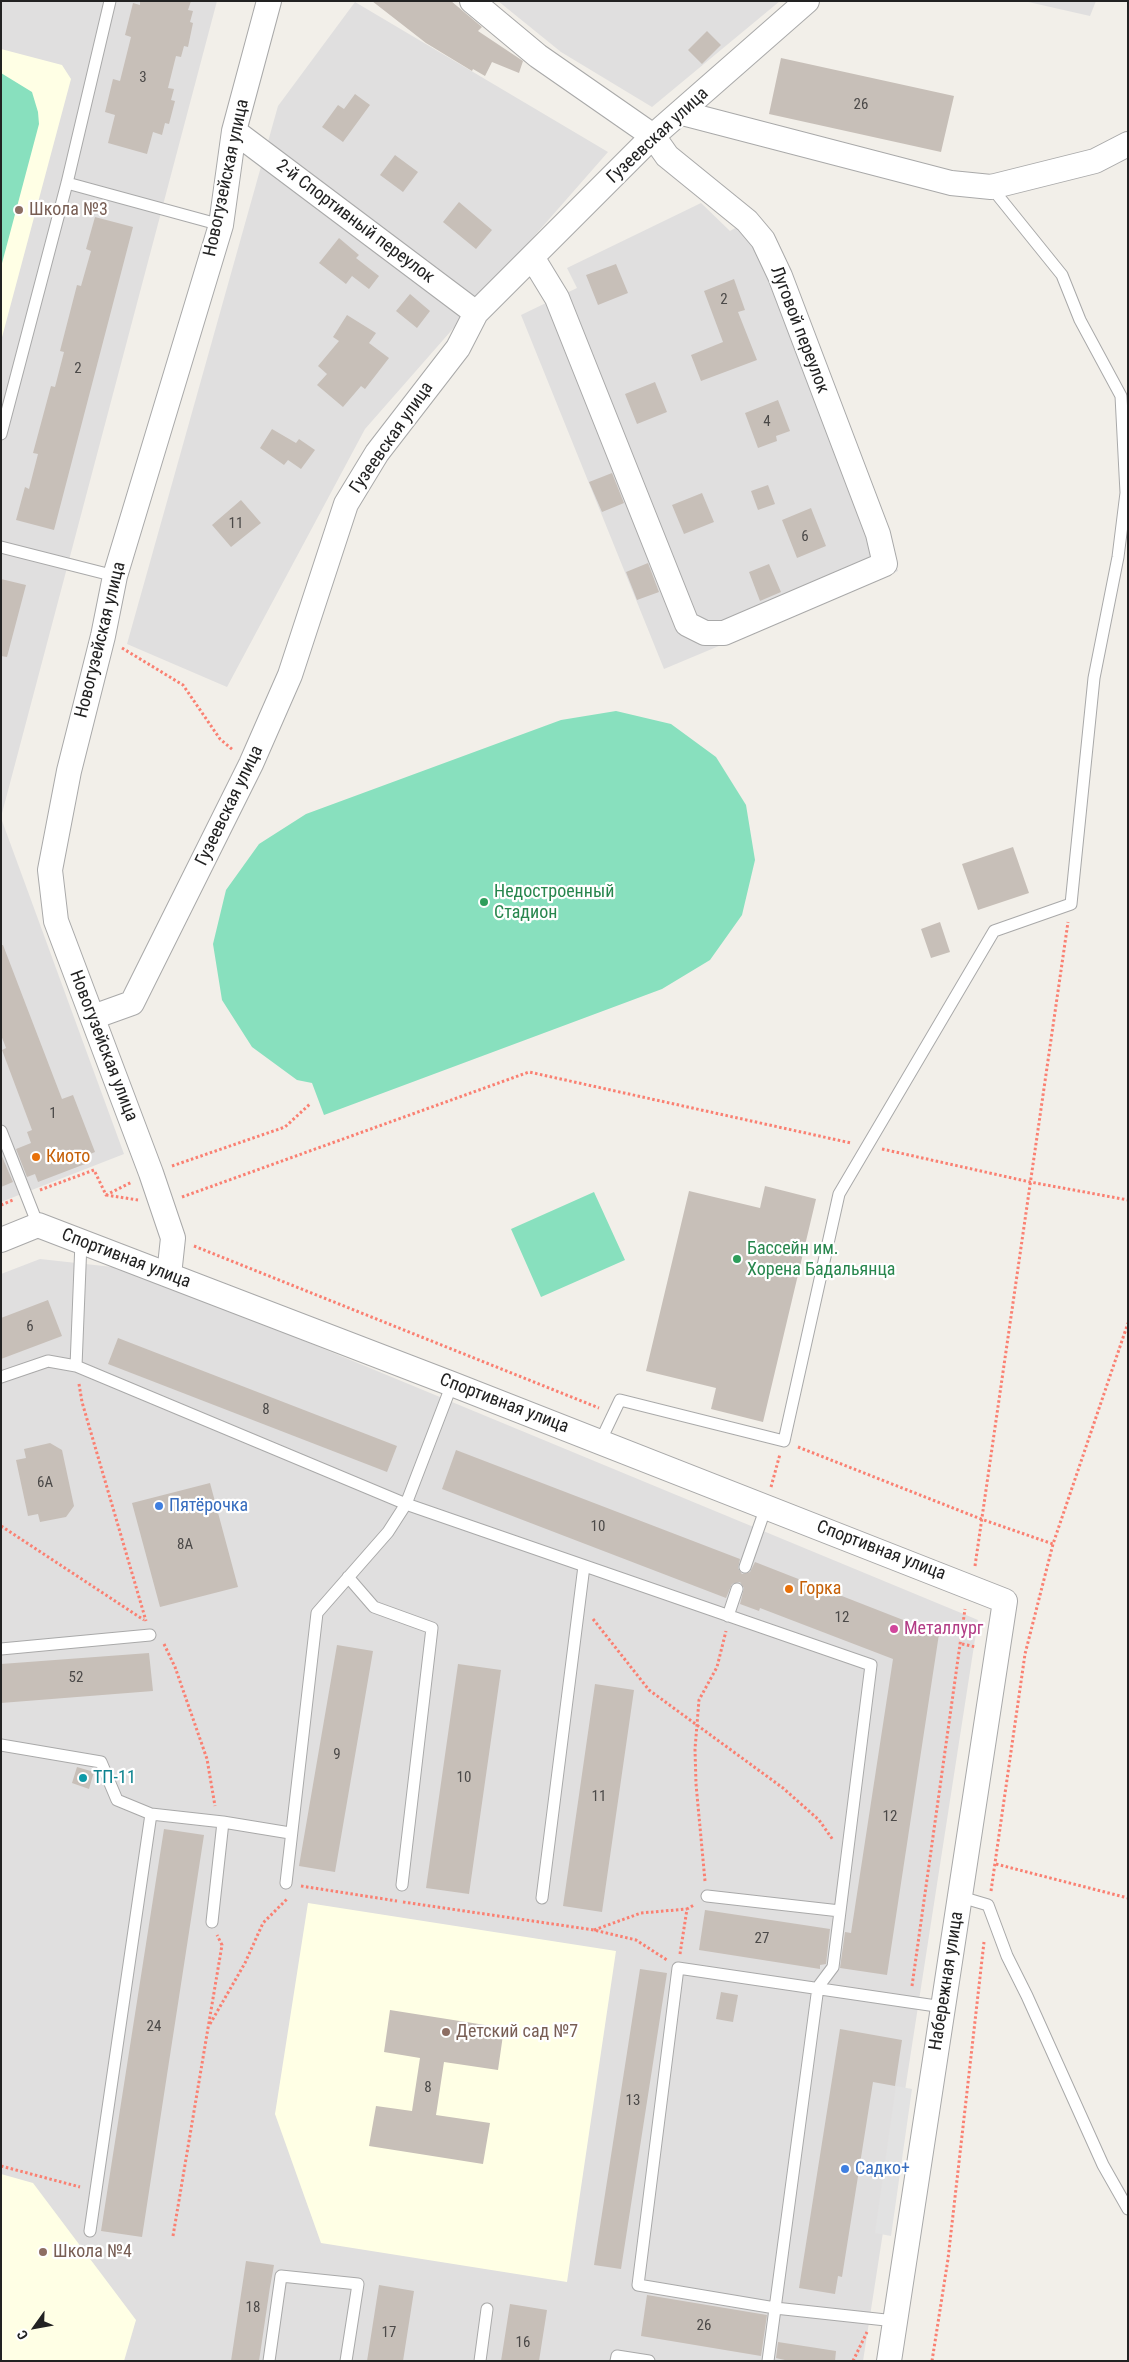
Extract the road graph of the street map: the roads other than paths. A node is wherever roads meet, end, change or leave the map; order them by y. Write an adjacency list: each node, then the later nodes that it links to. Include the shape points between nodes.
1 (110, 1): 9 (lane)
2 (269, 1): 6 (street, Новогузейская улица)
3 (472, 1): 7 (street, Луговой переулок, via 538,56)
4 (807, 1): 5 (street, Гузеевская улица)
5 (682, 112): 7 (street, Гузеевская улица); 10 (street, via 951,183)
6 (234, 131): 11 (street, Новогузейская улица); 13 (street, 2-й Спортивный переулок)
7 (653, 136): 12 (street, Гузеевская улица); 12 (street, Луговой переулок, via 668,156 747,221 763,240 780,276 878,534 886,564 724,633 705,633 687,624 557,298)
8 (1128, 144): 10 (street, via 1095,161)
9 (67, 183): 11 (lane); 14 (lane)
10 (991, 187): 26 (lane, via 1062,275 1080,320 1120,396 1126,494 1118,557 1094,678 1071,904 994,931 838,1194 784,1441 620,1400)
11 (221, 225): 16 (street, Новогузейская улица)
12 (532, 257): 13 (street, Гузеевская улица)
13 (476, 312): 17 (street, Гузеевская улица, via 458,348 377,453 346,504 290,675 251,764 132,1003)
14 (1, 434)
15 (1, 547): 16 (lane)
16 (115, 576): 17 (street, Новогузейская улица, via 68,771 50,870 56,921)
17 (93, 1016): 22 (street, Новогузейская улица, via 173,1238)
18 (1, 1131): 19 (lane)
19 (38, 1226): 20 (street, Спортивная улица); 21 (street, Спортивная улица)
20 (1, 1240)
21 (81, 1242): 22 (street, Спортивная улица); 23 (lane)
22 (169, 1275): 25 (street, Спортивная улица)
23 (76, 1366): 24 (lane, via 48,1361); 27 (lane)
24 (1, 1377)
25 (452, 1384): 26 (street, Спортивная улица); 27 (lane)
26 (600, 1442): 28 (street, Спортивная улица)
27 (406, 1504): 29 (lane); 31 (lane, via 388,1532)
28 (766, 1507): 30 (lane); 33 (street, Спортивная улица)
29 (584, 1566): 34 (lane); 45 (lane)
30 (745, 1567)
31 (348, 1577): 40 (lane, via 317,1613); 42 (lane, via 374,1607 432,1628)
32 (737, 1589): 34 (lane)
33 (1005, 1601): 44 (street, Набережная улица)
34 (728, 1616): 46 (lane, via 871,1665)
35 (150, 1635): 36 (lane)
36 (1, 1650)
37 (1, 1745): 38 (lane, via 101,1762 117,1800)
38 (151, 1814): 39 (lane); 51 (lane)
39 (223, 1822): 40 (lane); 47 (lane)
40 (290, 1834): 41 (lane)
41 (286, 1883)
42 (402, 1885)
43 (708, 1896): 46 (lane)
44 (960, 1897): 49 (street, Набережная улица); 50 (lane, via 988,1905 1007,1956 1103,2165)
45 (542, 1898)
46 (840, 1912): 48 (lane, via 833,1967)
47 (212, 1922)
48 (818, 1987): 49 (lane); 53 (lane); 53 (lane, via 678,1968 638,2285)
49 (943, 2007): 54 (street, Набережная улица)
50 (1128, 2209)
51 (90, 2231)
52 (487, 2308): 57 (lane)
53 (775, 2308): 54 (lane); 60 (lane)
54 (884, 2320): 61 (street, Набережная улица)
55 (269, 2361): 56 (lane, via 281,2276 358,2284)
56 (346, 2361)
57 (480, 2361)
58 (616, 2361): 59 (lane, via 617,2356)
59 (648, 2361)
60 (768, 2361)
61 (889, 2361)

